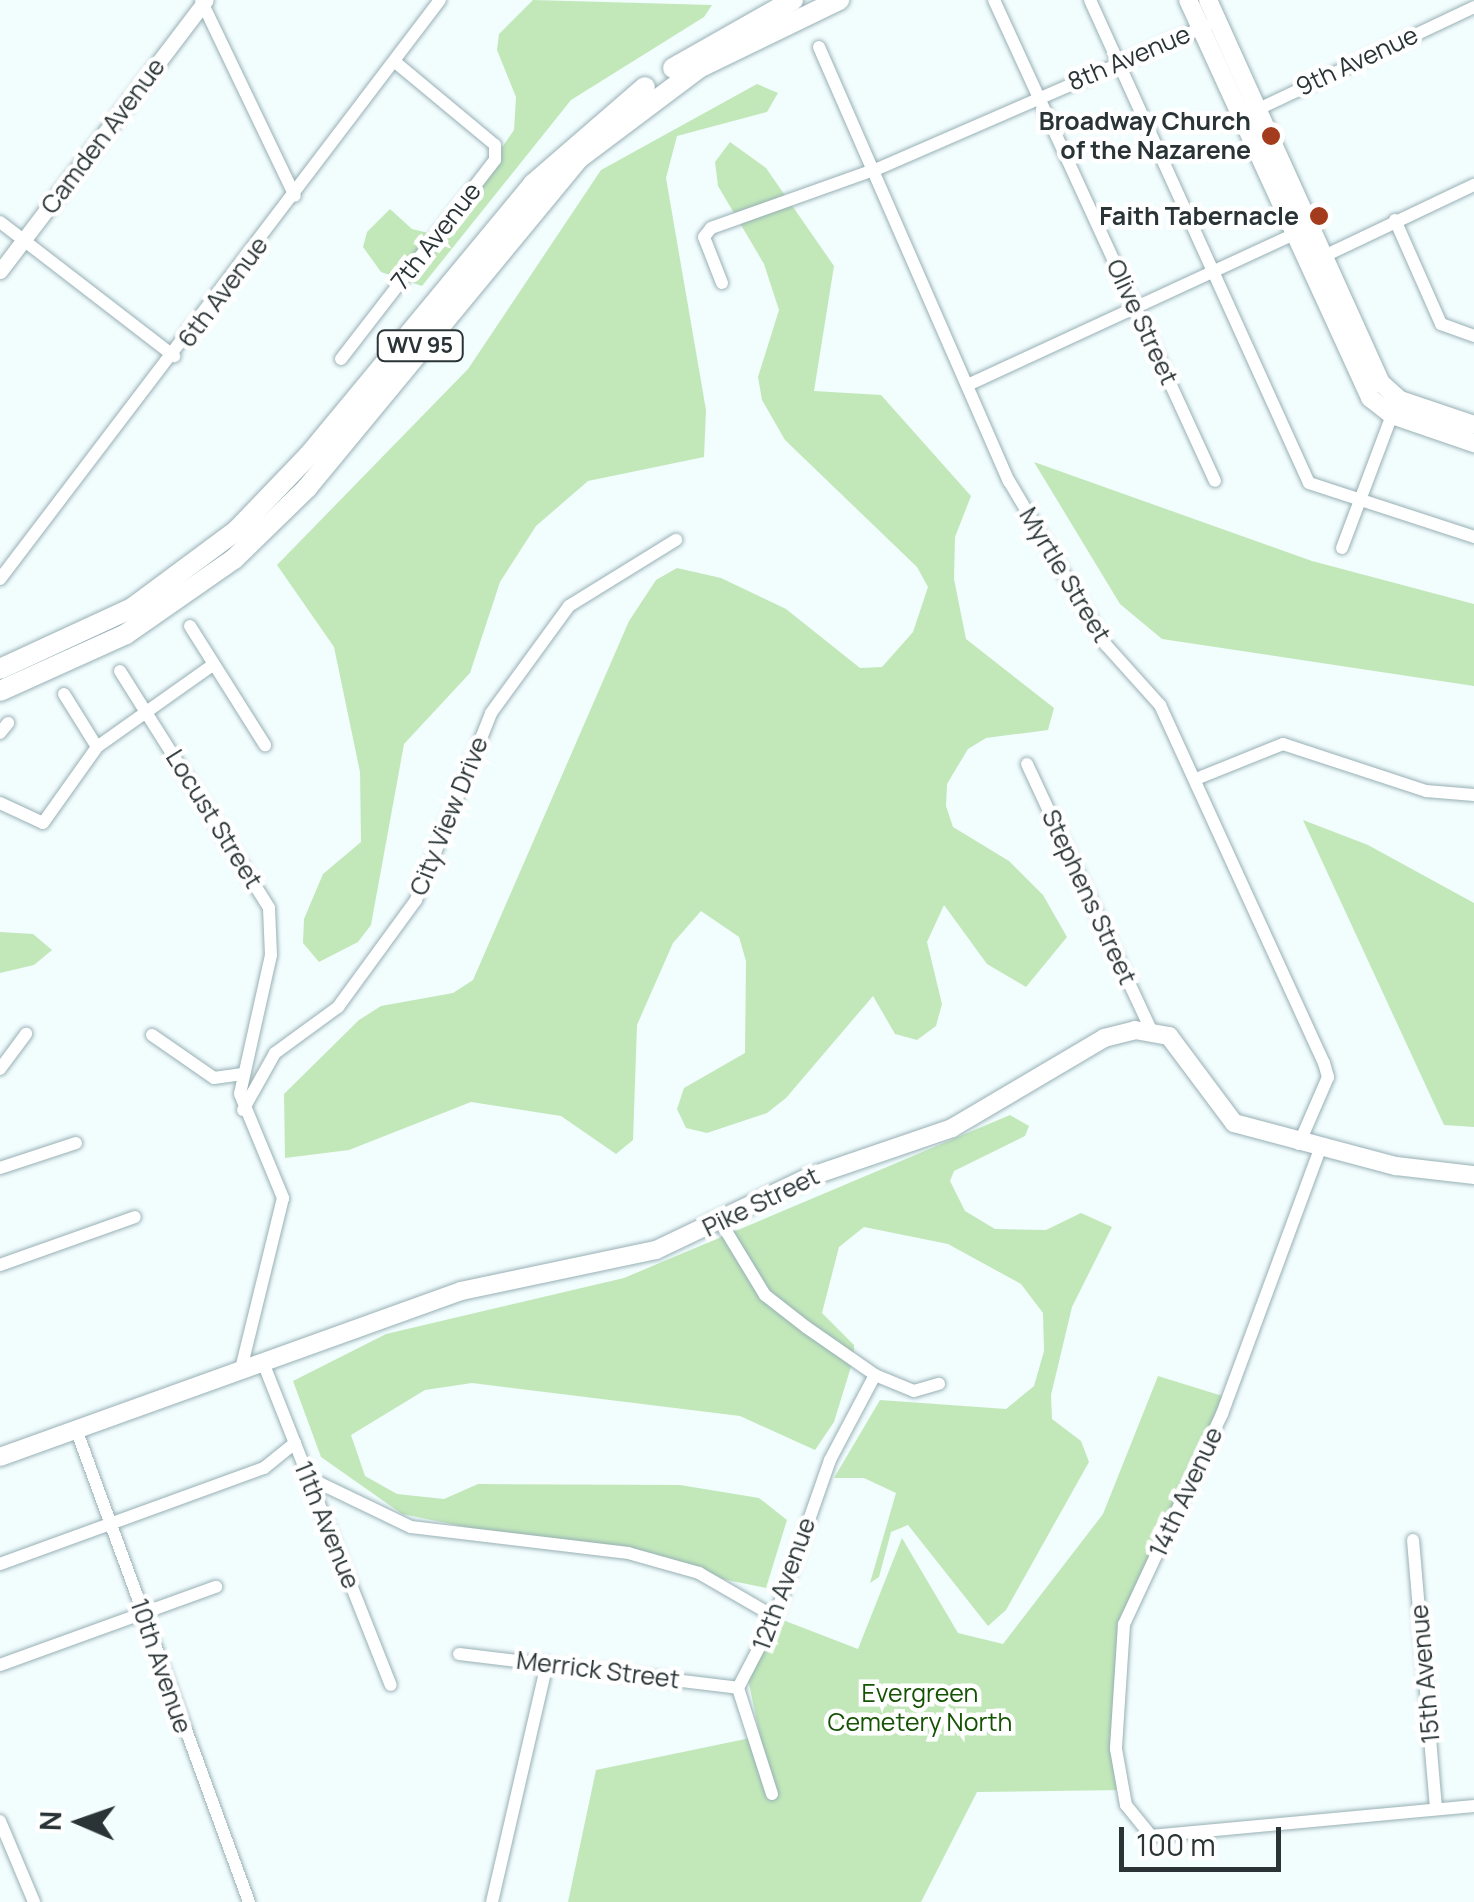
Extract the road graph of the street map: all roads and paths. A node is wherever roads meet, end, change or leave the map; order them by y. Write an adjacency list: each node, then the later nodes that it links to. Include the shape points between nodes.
1 (440, 0): 13 (street, 6th Avenue)
2 (793, 0): 43 (main road, WV 95, via 656,80 562,154 309,455 229,537 116,617)
3 (839, 0): 45 (main road, WV 95, via 699,68 578,159 308,488 234,559 109,643)
4 (994, 0): 14 (street, Olive Street)
5 (1090, 0): 12 (street)
6 (1188, 0): 10 (main road)
7 (1208, 0): 10 (main road)
8 (203, 2): 18 (street); 22 (street, Camden Avenue)
9 (1474, 7): 15 (street, 9th Avenue)
10 (1209, 24): 12 (street, 8th Avenue); 15 (main road)
11 (819, 47): 16 (street, Myrtle Street)
12 (1118, 60): 14 (street, 8th Avenue); 24 (street)
13 (395, 62): 18 (street, 6th Avenue); 30 (street, 7th Avenue, via 495,145 495,160)
14 (1038, 96): 16 (street, 8th Avenue); 27 (street, Olive Street)
15 (1249, 114): 21 (main road)
16 (876, 169): 26 (street, 8th Avenue, via 710,228 704,236); 31 (street, Myrtle Street)
17 (1474, 185): 19 (street)
18 (295, 196): 29 (street, 6th Avenue)
19 (1395, 220): 23 (street); 28 (street, via 1441,324)
20 (0, 222): 22 (street)
21 (1302, 231): 23 (main road); 24 (street)
22 (24, 240): 25 (street, Camden Avenue); 29 (street)
23 (1315, 260): 32 (main road)
24 (1212, 269): 27 (street); 36 (street, via 1308,483)
25 (0, 271)
26 (722, 282)
27 (1134, 306): 31 (street); 35 (street, Olive Street)
28 (1474, 336)
29 (174, 356): 40 (street, 6th Avenue)
30 (341, 359)
31 (972, 383): 51 (street, Myrtle Street, via 1009,481 1106,645 1160,705)
32 (1396, 408): 33 (main road); 34 (main road); 36 (street)
33 (1474, 425)
34 (1474, 443)
35 (1215, 481)
36 (1360, 499): 37 (street); 39 (street)
37 (1474, 536)
38 (676, 540): 59 (street, City View Drive, via 569,606 491,713 416,900 338,1007 275,1053)
39 (1342, 548)
40 (0, 579)
41 (190, 626): 42 (street)
42 (213, 665): 47 (street); 48 (street)
43 (0, 670)
44 (120, 672): 47 (street, Locust Street)
45 (0, 690)
46 (64, 694): 49 (street)
47 (144, 708): 49 (street); 58 (street, Locust Street, via 270,908 272,955)
48 (265, 746)
49 (97, 747): 53 (street, via 43,823)
50 (1028, 764): 54 (street, Stephens Street)
51 (1196, 779): 52 (street, via 1283,744 1426,791); 61 (street, Myrtle Street, via 1328,1077)
52 (1474, 795)
53 (0, 803)
54 (1151, 1030): 61 (main road, via 1179,1047 1234,1123); 66 (main road, Pike Street, via 1104,1038 986,1112 809,1178)
55 (26, 1034): 57 (street)
56 (152, 1035): 58 (street, via 214,1078)
57 (0, 1068)
58 (241, 1074): 59 (street, Locust Street)
59 (242, 1113): 69 (street, via 283,1198)
60 (76, 1143): 63 (street)
61 (1299, 1144): 62 (main road)
62 (1320, 1149): 64 (main road); 89 (street, 14th Avenue, via 1222,1414 1116,1654 1116,1749 1126,1806 1151,1836)
63 (0, 1168)
64 (1474, 1174)
65 (136, 1217): 67 (street)
66 (720, 1221): 68 (main road, Pike Street, via 656,1250 461,1291); 70 (street, via 765,1294)
67 (0, 1265)
68 (264, 1364): 69 (main road, Pike Street); 73 (street, 11th Avenue)
69 (240, 1373): 72 (main road, Pike Street)
70 (876, 1376): 71 (street, via 914,1390); 81 (street, 12th Avenue, via 830,1460)
71 (939, 1384)
72 (76, 1430): 74 (main road, Pike Street); 76 (street, 10th Avenue)
73 (295, 1443): 75 (street, 11th Avenue); 76 (street, via 264,1468)
74 (0, 1457)
75 (308, 1478): 81 (street, via 411,1527 628,1553 700,1573); 85 (street, 11th Avenue)
76 (112, 1522): 78 (street); 80 (street, 10th Avenue)
77 (1413, 1540): 89 (street, 15th Avenue)
78 (0, 1564)
79 (216, 1587): 80 (street)
80 (142, 1612): 84 (street); 92 (street, 10th Avenue)
81 (776, 1617): 86 (street, 12th Avenue)
82 (459, 1654): 83 (street, Merrick Street)
83 (547, 1663): 86 (street, Merrick Street); 93 (street)
84 (0, 1664)
85 (390, 1685)
86 (738, 1688): 87 (street)
87 (772, 1794)
88 (1474, 1806): 89 (street)
89 (1436, 1808)
90 (0, 1820): 91 (street)
91 (34, 1902)
92 (249, 1902)
93 (492, 1902)

